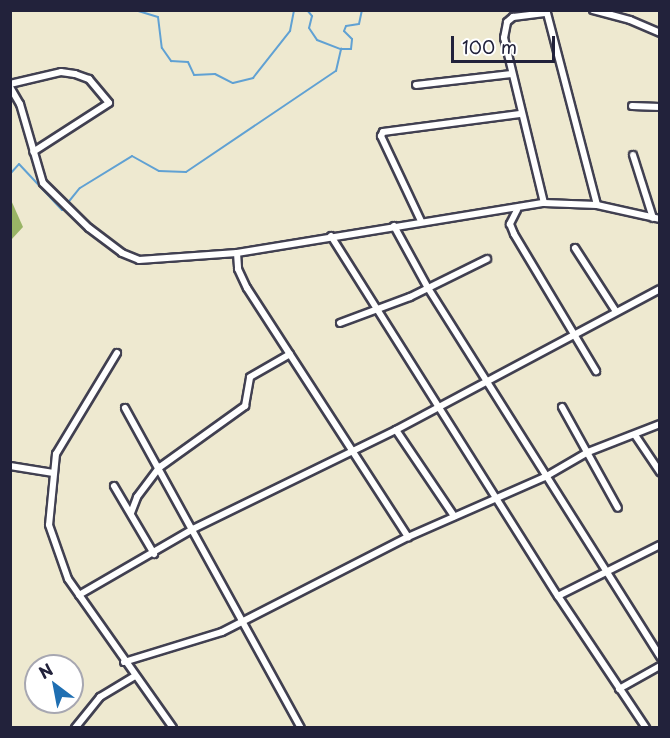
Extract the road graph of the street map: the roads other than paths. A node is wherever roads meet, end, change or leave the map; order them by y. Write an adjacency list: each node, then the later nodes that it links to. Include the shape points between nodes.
1 (556, 10): 3 (street)
2 (593, 10): 4 (street)
3 (547, 12): 5 (street, via 513,16 507,22 504,38); 14 (street)
4 (660, 33)
5 (511, 74): 6 (street); 10 (street)
6 (416, 85)
7 (10, 86): 11 (street, via 20,104); 11 (street, via 61,72 75,74 89,79 109,103)
8 (632, 106): 9 (street)
9 (660, 107)
10 (520, 114): 13 (street); 17 (street, via 383,132 381,136)
11 (33, 152): 21 (street, via 43,183 61,204 122,253 139,260)
12 (633, 155): 16 (street)
13 (544, 203): 14 (street); 15 (street)
14 (597, 205): 16 (street)
15 (517, 210): 17 (street); 28 (street, via 510,224 514,234)
16 (656, 219)
17 (421, 221): 18 (street)
18 (394, 226): 19 (street); 23 (street)
19 (331, 236): 21 (street); 25 (street)
20 (575, 248): 26 (street)
21 (237, 253): 30 (street, via 243,280)
22 (487, 259): 23 (street)
23 (428, 288): 25 (street); 32 (street)
24 (660, 289): 26 (street)
25 (377, 308): 27 (street); 33 (street)
26 (615, 310): 28 (street)
27 (340, 323)
28 (572, 335): 31 (street); 32 (street)
29 (117, 353): 44 (street, via 63,438)
30 (290, 354): 39 (street); 42 (street, via 250,377 242,409)
31 (596, 371)
32 (485, 381): 33 (street); 45 (street)
33 (440, 406): 37 (street); 47 (street)
34 (562, 407): 40 (street)
35 (125, 408): 42 (street)
36 (660, 424): 38 (street)
37 (396, 430): 39 (street); 50 (street)
38 (635, 435): 40 (street); 43 (street)
39 (350, 451): 51 (street); 52 (street)
40 (588, 452): 45 (street); 48 (street)
41 (10, 466): 44 (street)
42 (160, 467): 49 (street, via 137,497); 51 (street)
43 (660, 472)
44 (53, 473): 56 (street, via 49,525 61,564)
45 (545, 477): 47 (street); 55 (street)
46 (114, 486): 49 (street)
47 (498, 496): 50 (street); 57 (street)
48 (618, 508)
49 (131, 513): 54 (street)
50 (454, 516): 52 (street)
51 (193, 530): 54 (street); 58 (street)
52 (408, 537): 58 (street)
53 (660, 545): 55 (street)
54 (154, 554): 56 (street)
55 (606, 573): 57 (street); 59 (street)
56 (79, 595): 60 (street)
57 (558, 596): 63 (street)
58 (243, 623): 60 (street, via 196,642); 66 (street)
59 (660, 657)
60 (124, 662): 62 (street)
61 (660, 666): 63 (street)
62 (135, 676): 64 (street, via 100,697); 65 (street)
63 (619, 689): 67 (street)
64 (75, 728)
65 (173, 728)
66 (301, 728)
67 (646, 728)

